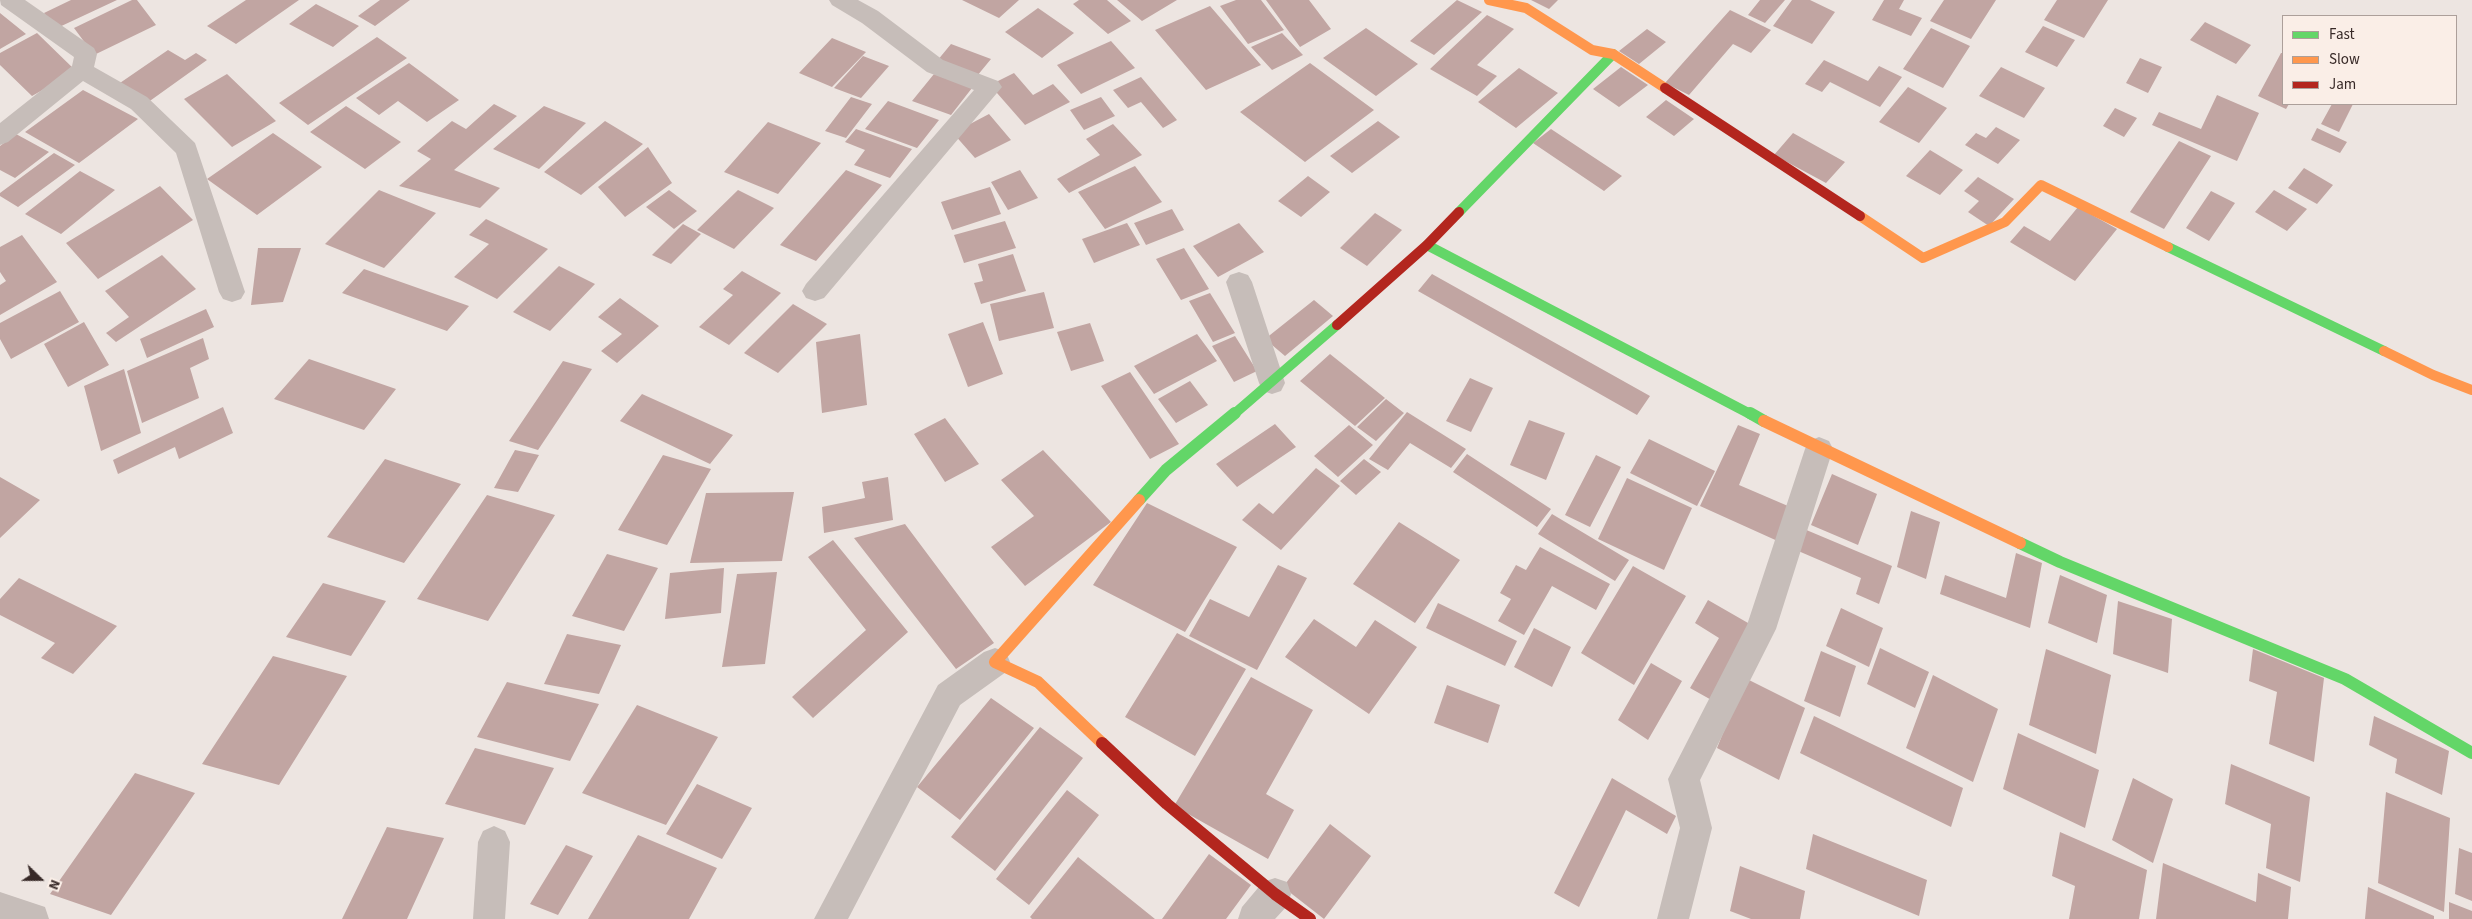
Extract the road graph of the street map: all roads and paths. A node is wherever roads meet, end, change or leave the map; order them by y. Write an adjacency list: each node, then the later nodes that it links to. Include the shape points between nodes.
1 (9, 0): 5 (street, via 86,54)
2 (840, 0): 9 (street, via 870,16 935,66 990,88)
3 (1489, 0): 4 (street, via 1526,8 1592,50)
4 (1613, 54): 7 (street); 12 (street, via 1923,258 2006,222 2041,185)
5 (82, 70): 6 (street); 10 (street, via 139,103 187,149)
6 (0, 136)
7 (1427, 244): 11 (street); 13 (street)
8 (1239, 282): 11 (street)
9 (814, 291)
10 (232, 292)
11 (1272, 383): 14 (street, via 1166,470)
12 (2472, 390)
13 (1819, 449): 15 (street, via 2060,562 2344,679); 24 (street, via 1761,629 1684,779 1696,828)
14 (995, 662): 17 (street, via 1038,682 1167,804); 21 (street, via 949,695)
15 (2472, 753)
16 (494, 842): 20 (street)
17 (1275, 894): 22 (street); 23 (street)
18 (0, 908): 19 (street)
19 (32, 919)
20 (489, 919)
21 (830, 919)
22 (1254, 919)
23 (1310, 919)
24 (1673, 919)

